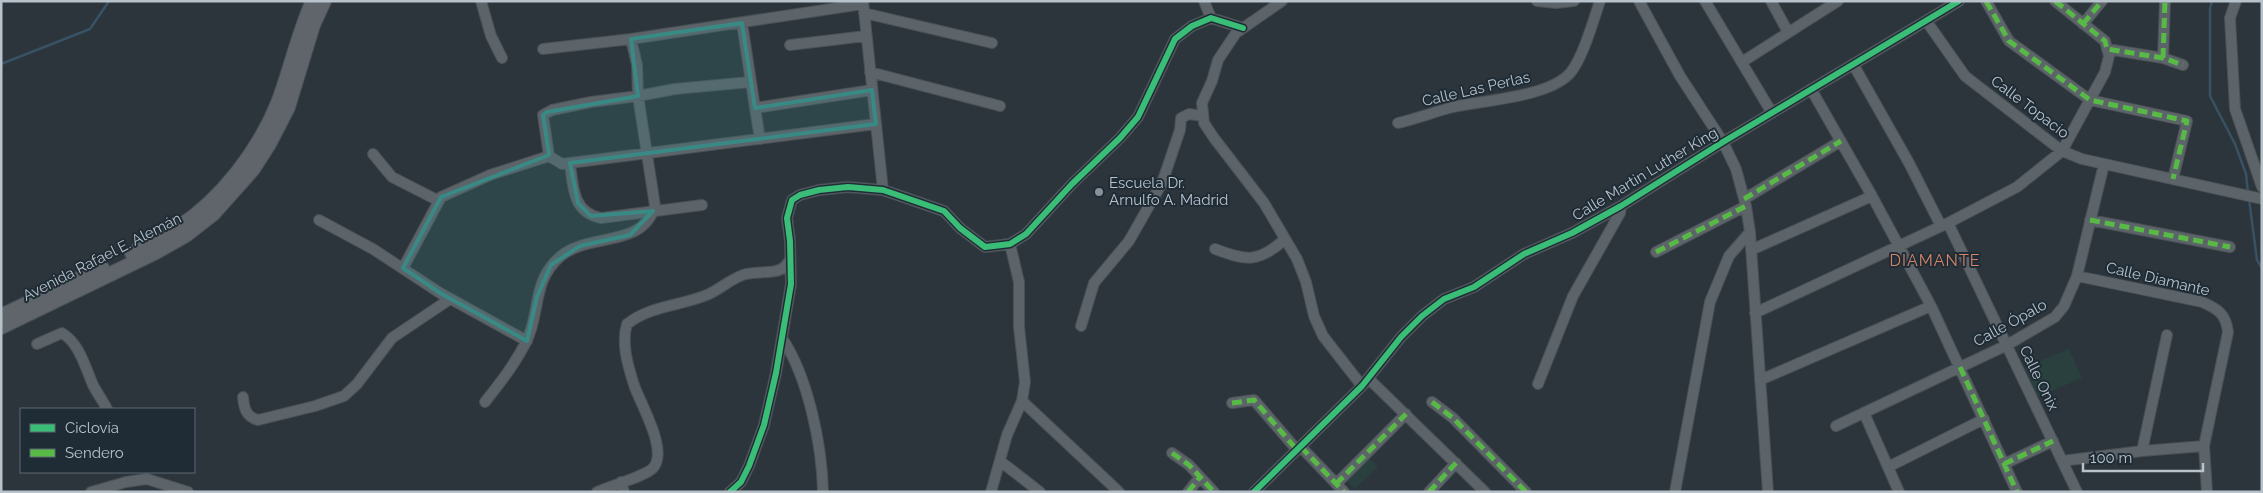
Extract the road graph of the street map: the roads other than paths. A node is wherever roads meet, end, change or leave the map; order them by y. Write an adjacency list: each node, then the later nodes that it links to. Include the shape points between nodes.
1 (313, 1): 85 (main road, Avenida Rafael E. Alemán, via 303,22 278,103 261,138 244,163 206,206 152,243)
2 (324, 1): 87 (main road, Avenida Rafael E. Alemán, via 313,25 288,107 269,144 253,169 213,214 156,252)
3 (481, 1): 32 (street, via 491,36)
4 (1204, 1): 20 (street)
5 (1282, 1): 24 (street)
6 (1537, 1): 7 (street)
7 (1574, 1)
8 (1600, 1): 48 (street, Calle Las Perlas, via 1588,38 1571,72 1558,81 1532,94 1452,108)
9 (1639, 1): 51 (street, via 1680,76)
10 (1705, 1): 34 (street)
11 (1771, 1): 25 (street)
12 (1838, 1): 25 (street)
13 (1959, 1): 21 (street, Calle Martin Luther King)
14 (1986, 1): 42 (street, via 2009,41)
15 (2055, 1): 23 (street)
16 (2102, 1): 23 (street)
17 (2165, 1): 33 (street)
18 (2236, 1): 59 (street, via 2230,18 2235,109)
19 (863, 6): 22 (street); 26 (street); 28 (street)
20 (1211, 18): 24 (street); 73 (street, via 1192,26 1175,39 1138,117 1026,234)
21 (1927, 22): 35 (street, Calle Martin Luther King); 52 (street, Calle Topacio, via 1965,76)
22 (742, 23): 27 (street); 38 (street)
23 (2083, 24): 31 (street, via 2105,41)
24 (1243, 28): 46 (street, via 1218,60 1202,103)
25 (1788, 32): 34 (street)
26 (866, 36): 29 (street); 37 (street)
27 (631, 39): 30 (street); 41 (street)
28 (992, 43)
29 (790, 45)
30 (543, 49)
31 (2107, 49): 33 (street); 42 (street, via 2106,72)
32 (502, 58)
33 (2163, 58): 36 (street)
34 (1742, 62): 45 (street)
35 (1854, 64): 39 (street, Calle Martin Luther King); 70 (street, Calle Onix)
36 (2184, 65)
37 (870, 72): 40 (street); 43 (street)
38 (750, 82): 41 (street); 44 (street)
39 (1811, 89): 45 (street, Calle Martin Luther King); 50 (street)
40 (872, 90): 44 (street); 47 (street)
41 (638, 96): 53 (street); 55 (street, via 547,112 543,115)
42 (2090, 100): 52 (street); 58 (street, via 2187,122)
43 (1000, 106)
44 (755, 108): 49 (street)
45 (1772, 113): 51 (street, Calle Martin Luther King)
46 (1203, 116): 72 (street, via 1214,138 1264,203); 86 (street, via 1189,114 1181,118 1162,183 1129,241 1094,283)
47 (876, 124): 49 (street); 60 (street)
48 (1398, 124)
49 (760, 139): 53 (street)
50 (1841, 141): 61 (street); 64 (street)
51 (1723, 142): 64 (street, via 1736,170); 66 (street, Calle Martin Luther King)
52 (2062, 150): 57 (street, Calle Topacio); 70 (street, via 2017,187)
53 (648, 153): 56 (street); 67 (street)
54 (374, 154): 63 (street, via 392,177)
55 (549, 156): 56 (street, via 562,164); 63 (street, via 465,185 440,197)
56 (570, 163): 67 (street, via 578,203 591,216 601,218)
57 (2104, 164): 58 (street, Calle Topacio); 69 (street, Calle Ópalo)
58 (2173, 179): 62 (street, Calle Topacio)
59 (2262, 187)
60 (883, 190): 73 (street, via 944,211 985,247); 79 (street, via 848,187 795,197 787,218)
61 (1872, 196): 74 (street); 77 (street)
62 (2259, 198)
63 (439, 201): 80 (street)
64 (1745, 202): 71 (street); 78 (street)
65 (702, 204): 67 (street)
66 (1620, 206): 95 (street, Calle Martin Luther King, via 1524,254 1474,287 1444,299 1401,337); 96 (street, via 1620,213 1573,296)
67 (653, 211): 90 (street, via 630,235 580,246 551,265 537,297)
68 (318, 220): 80 (street)
69 (2090, 220): 75 (street); 81 (street, Calle Ópalo)
70 (1945, 225): 74 (street); 92 (street, Calle Onix)
71 (1750, 232): 77 (street); 136 (street, via 1729,256 1710,302)
72 (1285, 239): 76 (street, via 1259,258 1241,258); 95 (street, via 1306,282 1314,316 1323,336)
73 (1010, 244): 98 (street, via 1019,282 1019,327 1025,382)
74 (1898, 246): 83 (street); 84 (street)
75 (2230, 247)
76 (1215, 249)
77 (1751, 250): 84 (street)
78 (1656, 252)
79 (790, 259): 89 (street, via 791,284); 120 (street, via 782,270 746,274 709,294 657,308 627,324 625,340 630,367 658,454 655,467)
80 (403, 268): 82 (street)
81 (2076, 276): 92 (street, Calle Ópalo, via 2067,301 2056,317); 108 (street, Calle Diamante, via 2202,302 2223,314 2228,332)
82 (450, 299): 90 (street); 97 (street, via 392,338 354,387 337,399 258,420 246,413)
83 (1930, 306): 93 (street); 94 (street)
84 (1755, 313): 94 (street)
85 (1, 316)
86 (1081, 326)
87 (1, 327)
88 (2167, 335): 110 (street)
89 (782, 338): 124 (street, via 764,425 741,482); 125 (street, via 792,352 809,405 822,460)
90 (527, 341): 99 (street)
91 (37, 344): 102 (street, via 56,334 67,336 77,348)
92 (2007, 345): 93 (street, Calle Ópalo); 107 (street, Calle Onix)
93 (1960, 367): 103 (street, Calle Ópalo); 105 (street)
94 (1760, 380): 137 (street)
95 (1365, 383): 104 (street); 109 (street, Calle Martin Luther King)
96 (1538, 384)
97 (243, 397)
98 (1022, 400): 112 (street); 128 (street)
99 (485, 402)
100 (1432, 402): 135 (street, via 1453,418)
101 (1232, 403): 109 (street, via 1254,400)
102 (107, 408)
103 (1864, 413): 106 (street, Calle Ópalo); 116 (street)
104 (1406, 414): 114 (street); 119 (street)
105 (1984, 419): 115 (street); 116 (street)
106 (1836, 426)
107 (2053, 441): 113 (street, Calle Onix); 115 (street)
108 (2204, 446): 110 (street); 141 (street, Calle Diamante)
109 (1299, 448): 119 (street); 131 (street, Calle Martin Luther King)
110 (2142, 451): 113 (street)
111 (1172, 453): 118 (street)
112 (1000, 460): 126 (street); 127 (street)
113 (2062, 460): 140 (street, Calle Onix)
114 (1456, 463): 133 (street); 134 (street)
115 (2004, 464): 139 (street)
116 (1888, 467): 138 (street)
117 (130, 476): 121 (street); 122 (street)
118 (1200, 477): 129 (street); 130 (street)
119 (1336, 484): 132 (street)
120 (622, 487): 123 (street)
121 (91, 492)
122 (188, 492)
123 (597, 492)
124 (730, 492)
125 (823, 492)
126 (991, 492)
127 (1040, 492)
128 (1119, 492)
129 (1188, 492)
130 (1214, 492)
131 (1254, 492)
132 (1344, 492)
133 (1429, 492)
134 (1485, 492)
135 (1526, 492)
136 (1675, 492)
137 (1768, 492)
138 (1900, 492)
139 (2017, 492)
140 (2077, 492)
141 (2207, 492)

